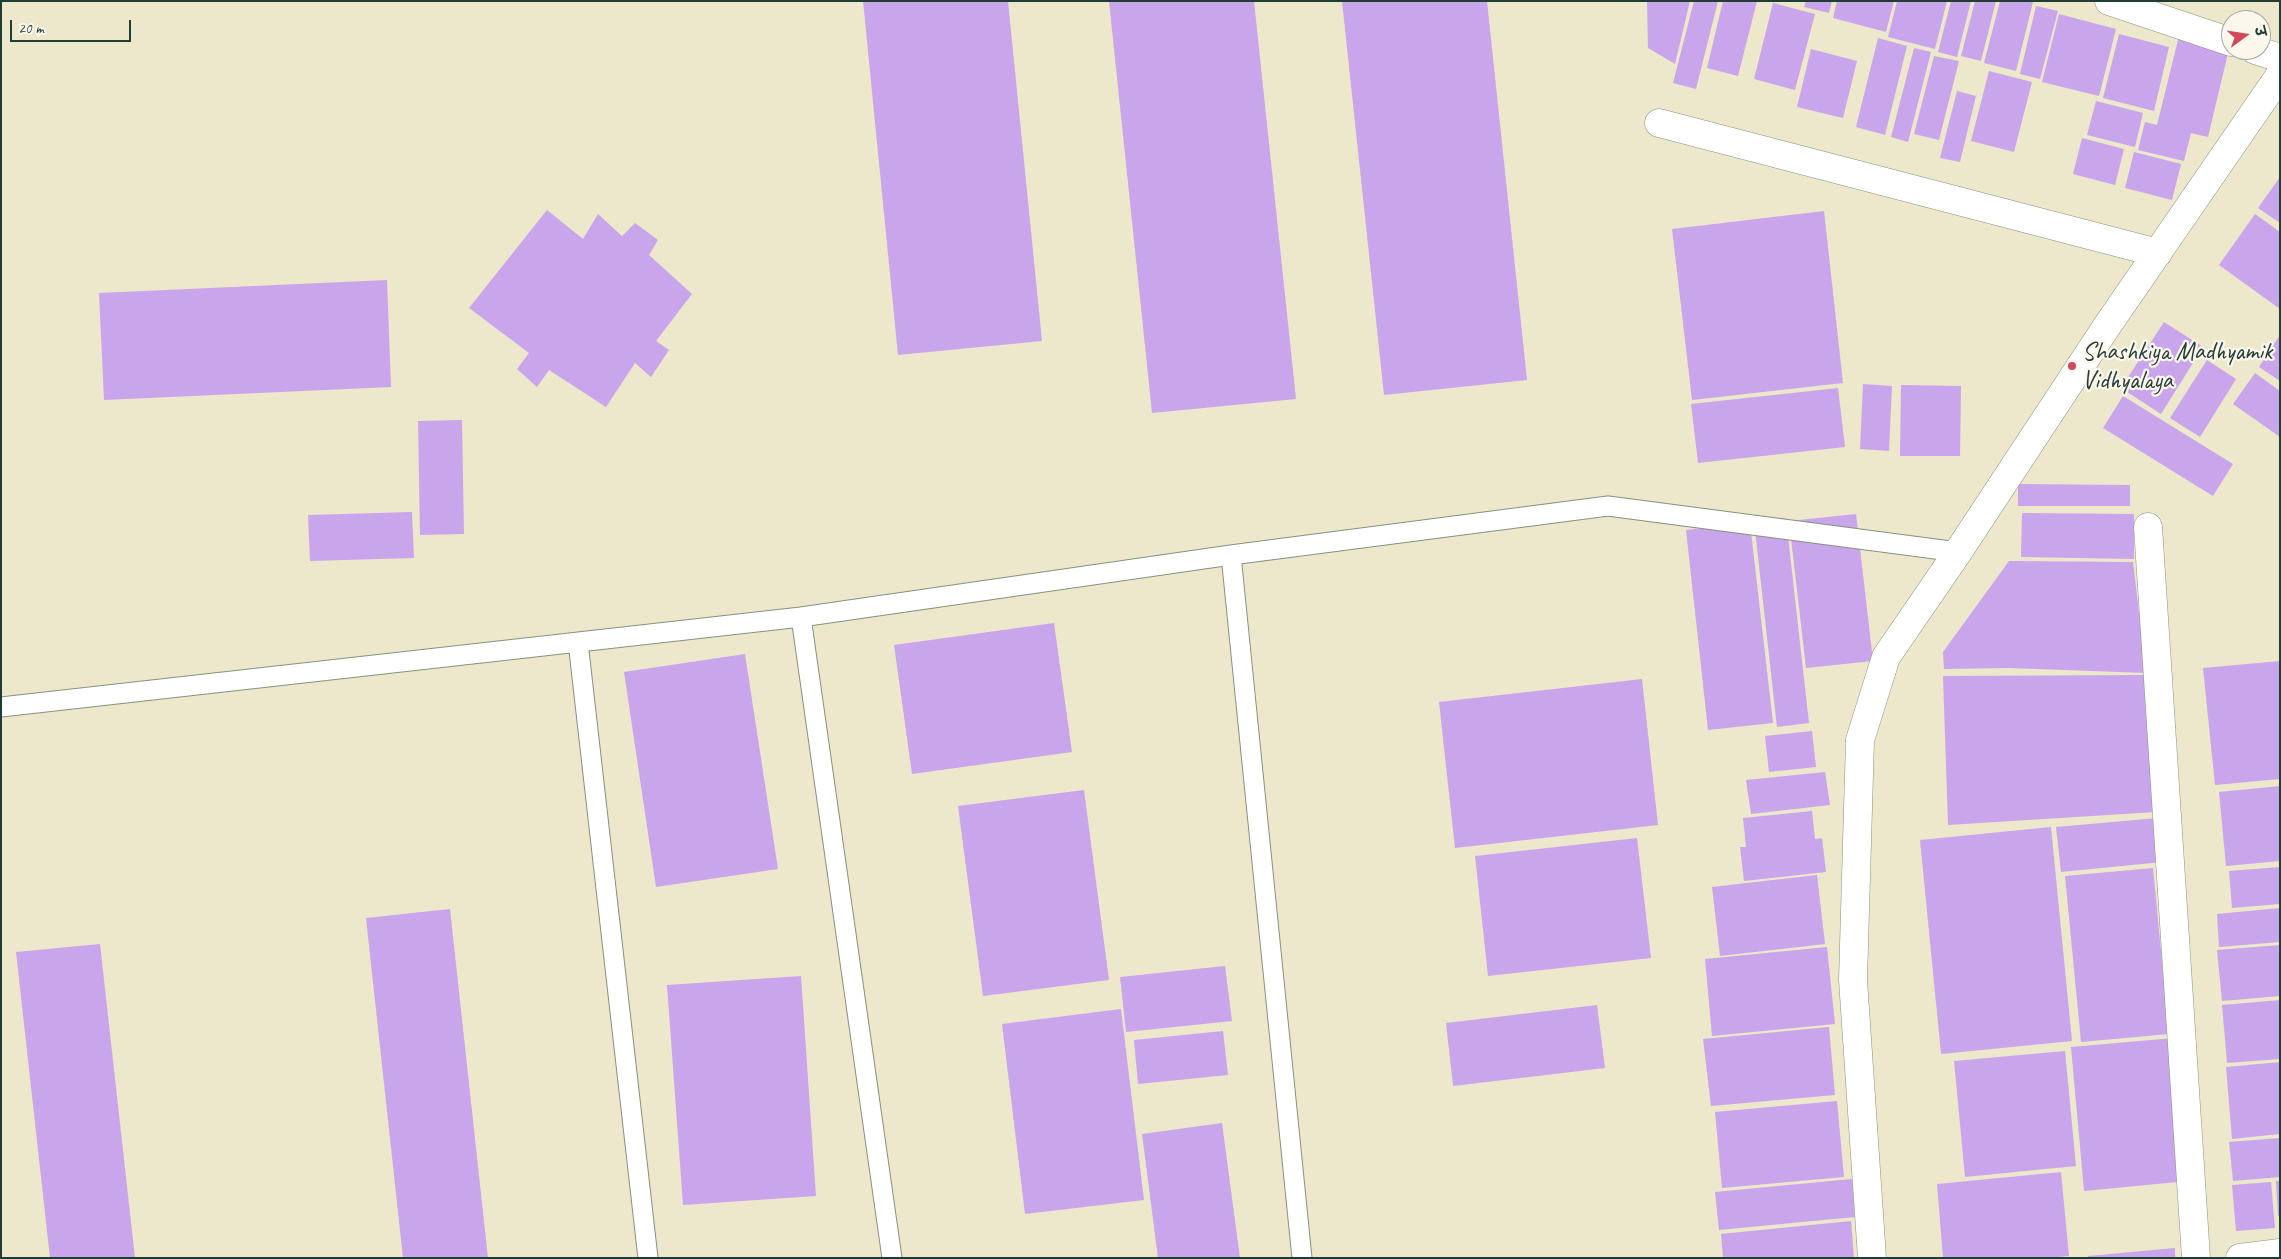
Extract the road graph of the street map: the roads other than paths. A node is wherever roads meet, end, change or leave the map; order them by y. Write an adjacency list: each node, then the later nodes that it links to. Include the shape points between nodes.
1 (2109, 1): 2 (street)
2 (2221, 39)
3 (2280, 75): 5 (street)
4 (1659, 123): 5 (street)
5 (2158, 253): 7 (street)
6 (2148, 527): 17 (street)
7 (1958, 552): 8 (lane, via 1608,506); 16 (street, via 1886,657 1860,740 1853,980)
8 (1231, 555): 9 (lane); 15 (lane)
9 (801, 616): 10 (lane); 14 (lane)
10 (578, 642): 11 (lane); 13 (lane)
11 (1, 707)
12 (2280, 1253): 18 (street)
13 (648, 1258)
14 (892, 1258)
15 (1302, 1258)
16 (1872, 1258)
17 (2196, 1258)
18 (2240, 1258)

